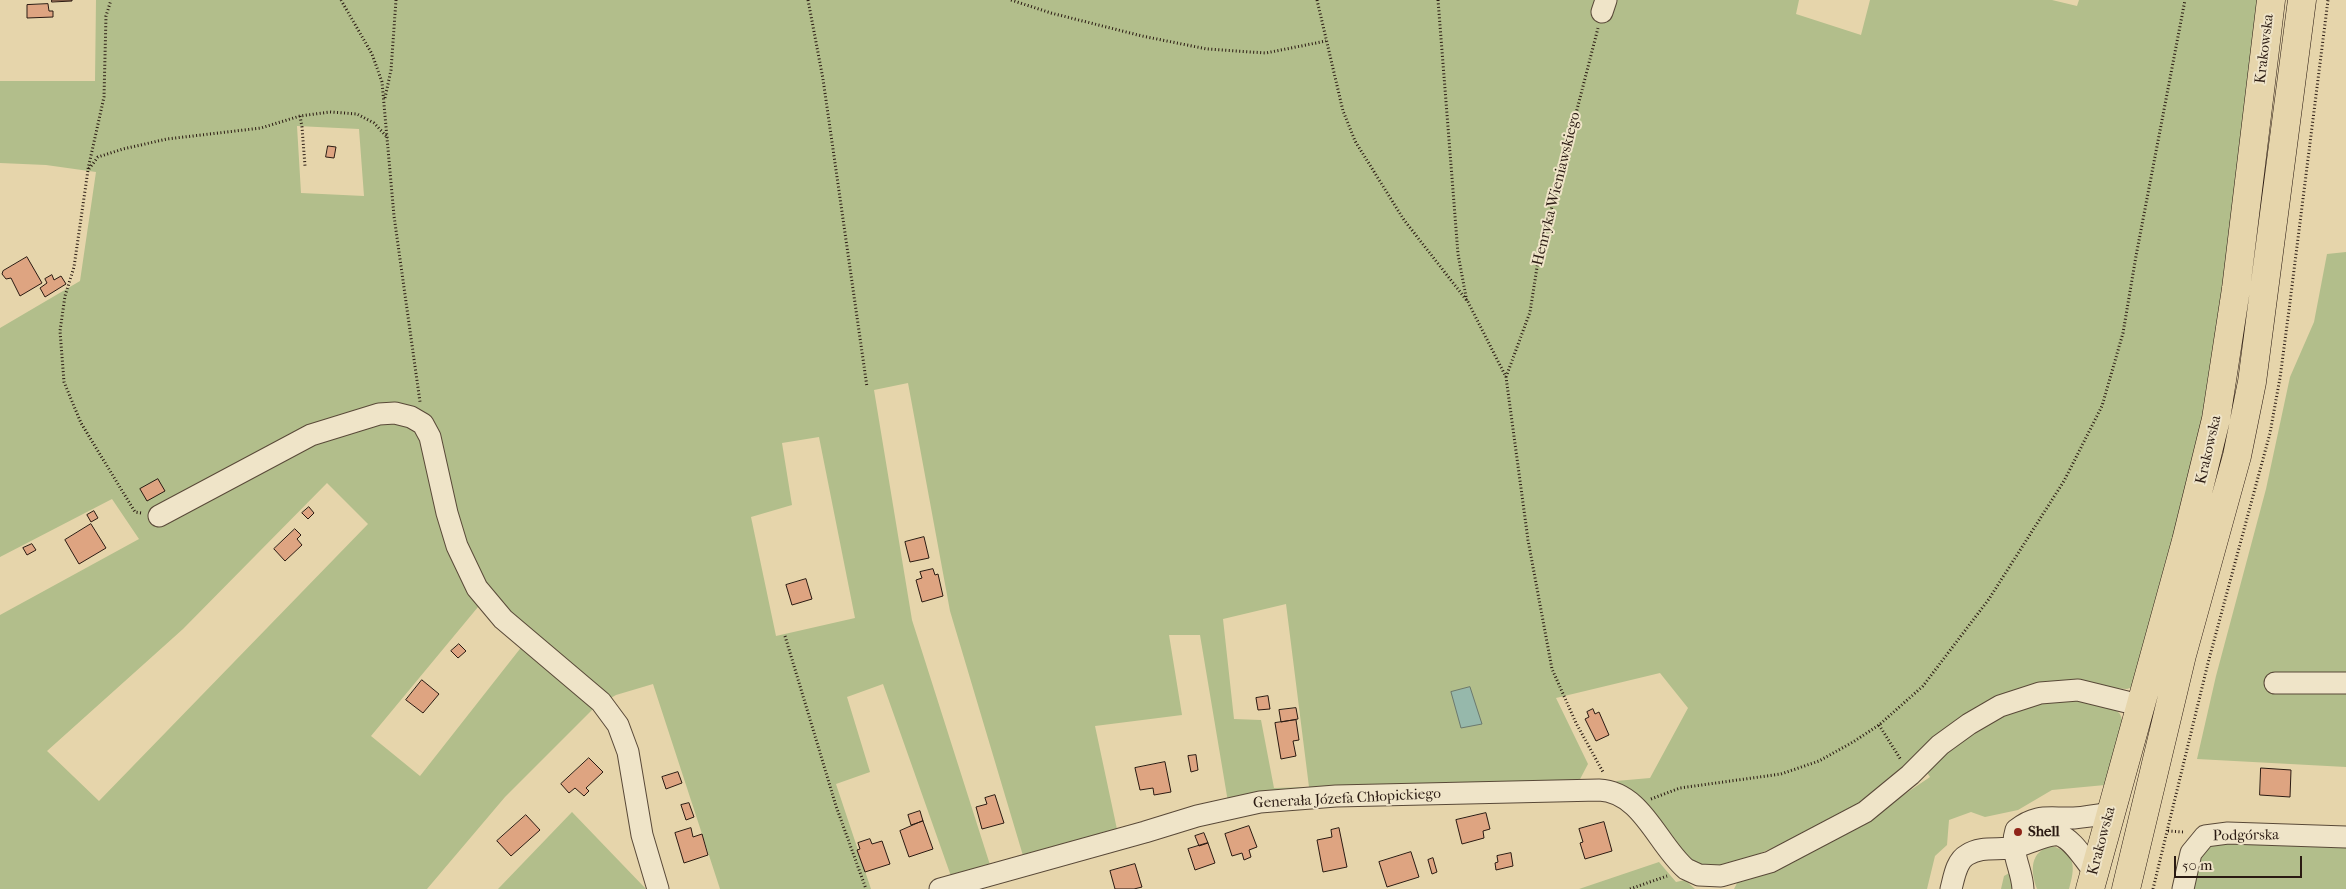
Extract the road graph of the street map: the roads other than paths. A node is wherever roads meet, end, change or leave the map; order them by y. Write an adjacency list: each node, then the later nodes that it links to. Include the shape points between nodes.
1 (2271, 0): 6 (main road, Krakowska, via 2236,289 2216,419 2186,541)
2 (2302, 0): 16 (main road, Krakowska, via 2248,401 2237,456 2182,655)
3 (158, 516): 12 (street, via 320,432 378,414 395,413 423,424 430,437 457,546 478,588 503,619 601,702 618,725 628,752 642,836)
4 (2275, 683): 5 (street)
5 (2346, 683)
6 (2139, 705): 7 (main road, Krakowska); 10 (street, via 2078,690 2040,693 2000,706 1940,746 1865,812 1770,862 1722,876)
7 (2109, 813): 9 (street, via 2030,820 2016,830); 11 (main road, Krakowska)
8 (2346, 837): 17 (street, Podgórska, via 2228,833 2205,836 2191,853)
9 (2012, 848): 11 (street, via 2059,835 2072,843); 14 (street, via 1995,847 1966,855 1957,867); 15 (street, via 2022,874)
10 (1698, 878): 13 (street, Generała Józefa Chłopickiego, via 1626,797 1599,790 1336,796 1260,802 1197,816)
11 (2092, 880)
12 (658, 889)
13 (940, 889)
14 (1951, 889)
15 (2023, 889)
16 (2126, 889)
17 (2183, 889)

